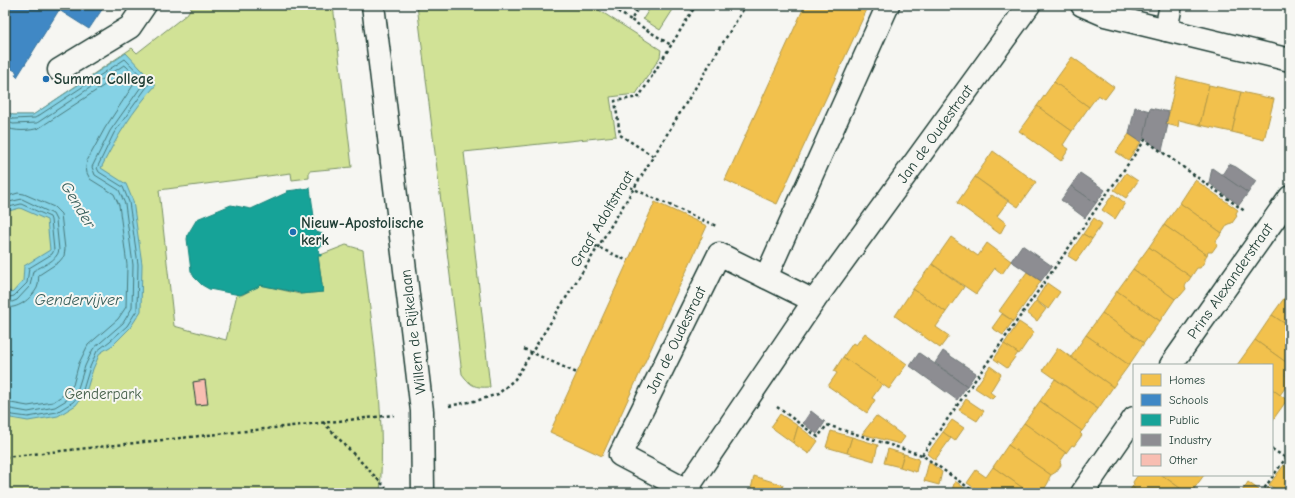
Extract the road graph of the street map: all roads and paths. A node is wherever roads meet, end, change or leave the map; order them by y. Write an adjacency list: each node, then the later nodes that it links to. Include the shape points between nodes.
1 (145, 5): 16 (street, via 130,27)
2 (373, 5): 44 (street, Willem de Rijkelaan, via 422,411)
3 (608, 5): 12 (path)
4 (640, 5): 12 (path)
5 (696, 5): 14 (path)
6 (746, 5): 17 (path, Graaf Adolfstraat)
7 (888, 5): 26 (street)
8 (1029, 5): 27 (street, Jan de Oudestraat)
9 (1082, 5): 11 (street)
10 (1171, 5): 13 (street)
11 (1106, 10): 13 (street)
12 (631, 20): 14 (path)
13 (1166, 30): 15 (street)
14 (671, 45): 17 (path, via 639,98 615,101 620,135)
15 (1290, 60)
16 (59, 70)
17 (653, 156): 19 (path, Graaf Adolfstraat)
18 (625, 185): 19 (path)
19 (633, 189): 22 (path); 24 (path, Graaf Adolfstraat)
20 (1290, 197): 30 (street, Prins Alexanderstraat)
21 (1246, 212): 39 (path, via 1145,140)
22 (720, 228)
23 (589, 243): 24 (path)
24 (598, 247): 25 (path); 29 (path, Graaf Adolfstraat)
25 (628, 261)
26 (766, 277): 27 (street, Jan de Oudestraat); 43 (street, Jan de Oudestraat, via 719,254 620,455)
27 (814, 301): 43 (street, Jan de Oudestraat)
28 (524, 349): 29 (path)
29 (532, 353): 31 (path); 33 (path, Graaf Adolfstraat, via 515,379 498,394)
30 (1172, 364)
31 (577, 373)
32 (776, 406): 39 (path, via 818,437 827,425)
33 (446, 407)
34 (397, 415): 36 (path)
35 (1133, 419): 46 (street)
36 (322, 422): 40 (path); 42 (path)
37 (1273, 450): 41 (path)
38 (1290, 452): 41 (path)
39 (922, 455): 45 (path)
40 (5, 457)
41 (1286, 458): 47 (path)
42 (387, 489)
43 (685, 491)
44 (423, 493)
45 (976, 493)
46 (1082, 493)
47 (1261, 493)

